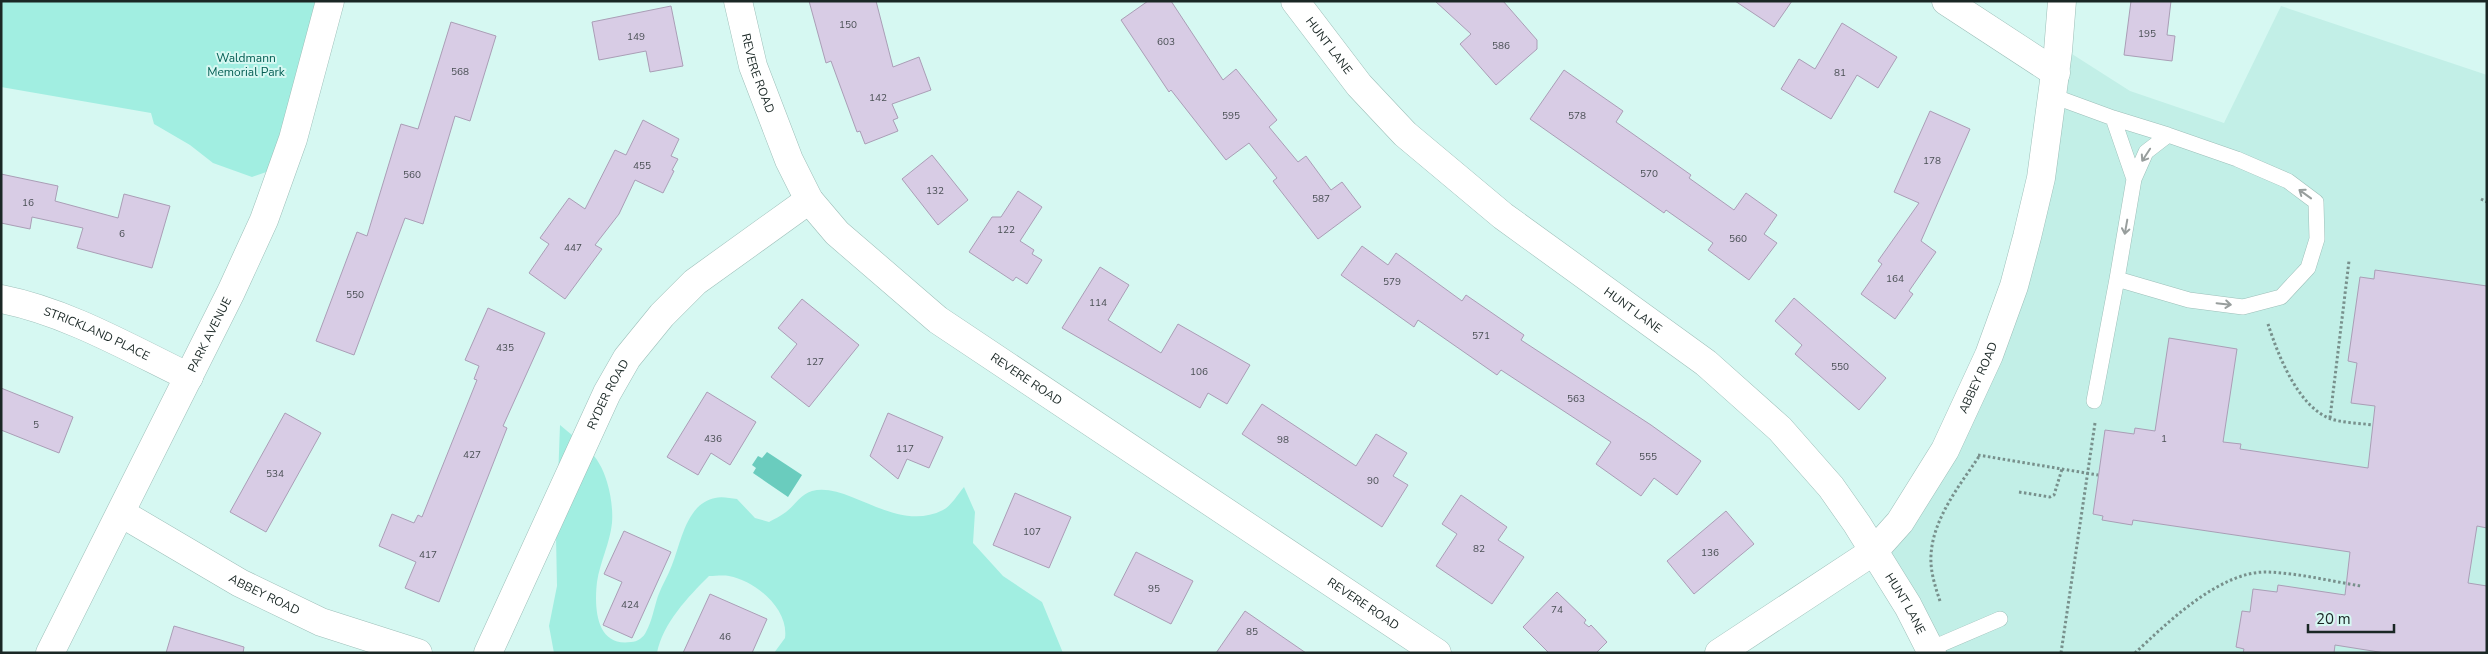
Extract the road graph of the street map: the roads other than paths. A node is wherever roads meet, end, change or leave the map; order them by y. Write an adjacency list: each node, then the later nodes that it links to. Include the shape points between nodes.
1 (330, 1): 13 (street, PARK AVENUE, via 274,196)
2 (738, 1): 10 (street, REVERE ROAD, via 765,101)
3 (1295, 1): 16 (street, HUNT LANE, via 1359,85 1405,134 1503,216 1706,363 1780,429 1832,487)
4 (1946, 1): 6 (street)
5 (2062, 1): 6 (street, ABBEY ROAD)
6 (2054, 85): 7 (lane); 16 (street, ABBEY ROAD, via 2041,178 2027,237 2014,286 1989,355 1934,470 1900,522)
7 (2112, 118): 8 (lane); 9 (lane)
8 (2168, 135): 9 (lane, one-way to 9, via 2146,152); 11 (lane, one-way to 8, via 2189,300 2243,306 2281,297 2308,268 2317,239 2316,202 2288,182)
9 (2134, 180): 11 (lane, one-way to 11)
10 (809, 200): 21 (street, RYDER ROAD, via 695,282 662,315 627,358 607,393); 22 (street, REVERE ROAD, via 837,233 938,320)
11 (2117, 279): 14 (lane)
12 (1, 299): 13 (street, STRICKLAND PLACE, via 24,303 73,322)
13 (189, 377): 15 (street, PARK AVENUE)
14 (2094, 401)
15 (121, 513): 19 (street, PARK AVENUE); 20 (street, ABBEY ROAD, via 240,583 321,622)
16 (1874, 551): 18 (street, HUNT LANE); 23 (street, ABBEY ROAD)
17 (2000, 619): 18 (lane)
18 (1931, 651)
19 (50, 653)
20 (418, 653)
21 (488, 653)
22 (1437, 653)
23 (1718, 653)

